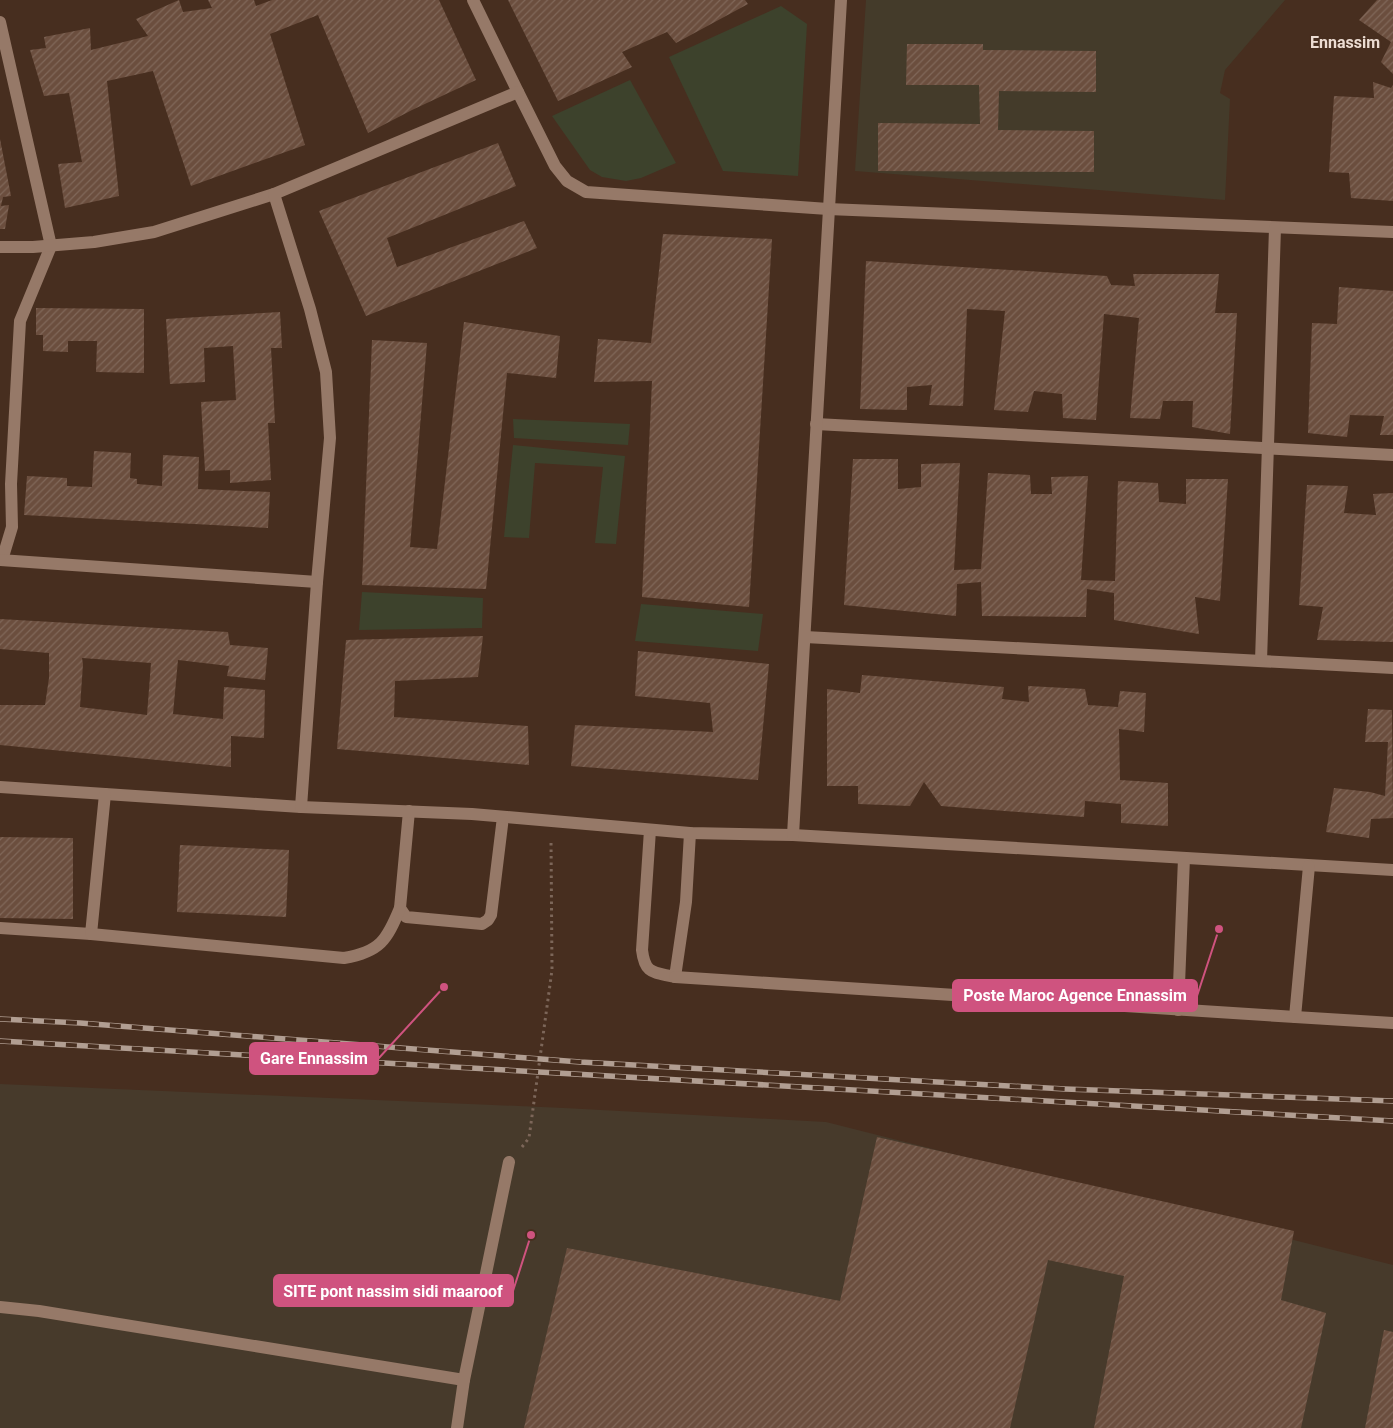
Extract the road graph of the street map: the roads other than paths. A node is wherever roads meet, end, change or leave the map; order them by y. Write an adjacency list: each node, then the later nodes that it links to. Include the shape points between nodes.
1 (474, 0): 4 (street)
2 (842, 0): 6 (street)
3 (0, 22): 9 (street)
4 (518, 92): 5 (street); 6 (street, via 555,166 567,181 586,192)
5 (274, 194): 9 (street, via 154,232); 15 (street, via 326,372 330,438)
6 (828, 209): 7 (street); 11 (street)
7 (1276, 228): 8 (street); 12 (street)
8 (1393, 232)
9 (50, 246): 10 (street); 14 (street, via 20,321 11,484 12,527)
10 (0, 247)
11 (816, 424): 12 (street); 16 (street)
12 (1268, 448): 13 (street); 17 (street)
13 (1393, 455)
14 (1, 560): 15 (street)
15 (317, 582): 21 (street)
16 (805, 636): 17 (street); 26 (street)
17 (1261, 661): 18 (street)
18 (1393, 668)
19 (0, 787): 20 (street)
20 (105, 794): 21 (street); 32 (street)
21 (301, 807): 22 (street)
22 (409, 811): 23 (street); 30 (street)
23 (503, 817): 24 (street); 30 (street, via 488,920 482,924 406,917)
24 (650, 830): 25 (street); 33 (street, via 643,961 652,972)
25 (690, 834): 26 (street); 33 (street, via 686,902)
26 (793, 835): 27 (street)
27 (1184, 858): 28 (street); 34 (street)
28 (1309, 866): 29 (street); 35 (street)
29 (1393, 870)
30 (400, 908): 32 (street, via 390,931 379,945 358,956 344,958)
31 (0, 928): 32 (street)
32 (91, 934)
33 (675, 977): 34 (street)
34 (1178, 1010): 35 (street)
35 (1295, 1018): 36 (street)
36 (1393, 1023)
37 (509, 1162): 39 (street)
38 (0, 1307): 39 (street)
39 (464, 1380): 40 (street)
40 (457, 1428)

